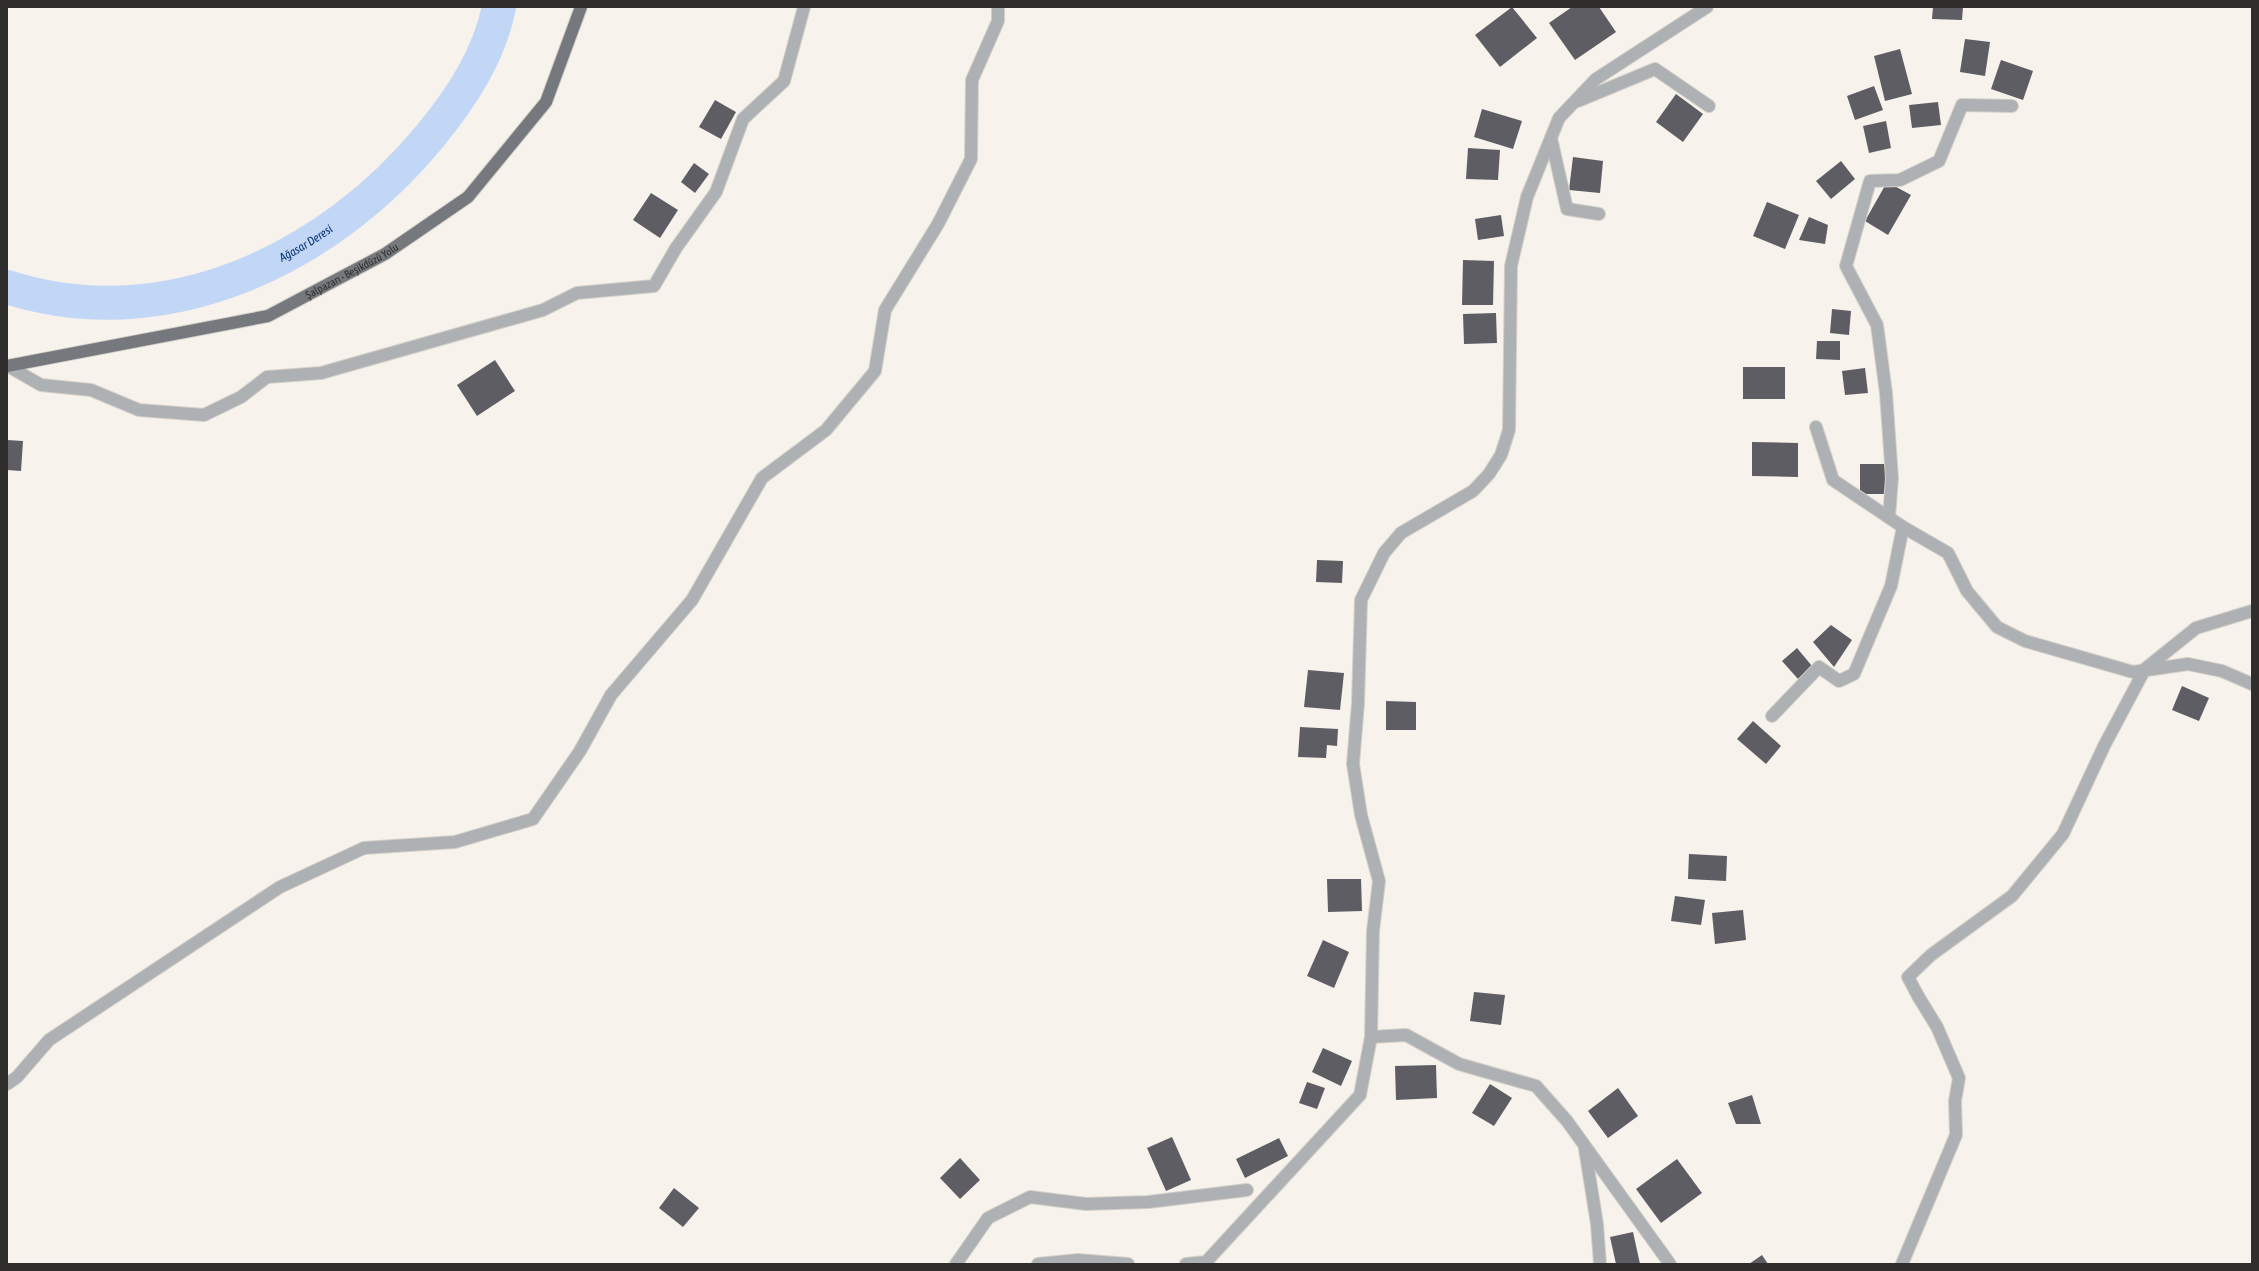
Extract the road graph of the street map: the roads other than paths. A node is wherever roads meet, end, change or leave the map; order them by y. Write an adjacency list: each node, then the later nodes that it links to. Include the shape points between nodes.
1 (581, 7): 10 (main road, Şalpazarı - Beşikdüzü Yolu, via 546,102 468,197 385,254 268,316)
2 (804, 7): 10 (street, via 784,81 743,119 716,192 676,248 654,286 576,293 543,310 321,373 267,377 242,398 204,415 139,410 91,390 41,385)
3 (998, 7): 19 (street, via 998,21 972,80 971,159 938,224 885,310 875,371 826,430 762,478 692,600 611,695 580,751 533,819 455,842 364,848 280,886 49,1040 18,1077)
4 (1707, 7): 5 (street, via 1596,79)
5 (1574, 103): 6 (street, via 1656,69); 8 (street, via 1559,118)
6 (1709, 106)
7 (2012, 106): 12 (street, via 1962,105 1938,160 1900,180 1870,181 1846,266 1877,325 1886,393 1892,478)
8 (1551, 138): 9 (street, via 1567,209); 18 (street, via 1527,197 1511,266 1509,430 1501,455 1473,492 1401,533 1384,553 1361,600 1358,704 1353,764 1361,815 1380,881 1374,931)
9 (1599, 214)
10 (8, 366)
11 (1816, 427): 12 (street, via 1833,480)
12 (1890, 517): 13 (street)
13 (1903, 527): 15 (street, via 1948,553 1967,591 1997,627 2032,643 2133,672); 17 (street, via 1891,586 1854,674 1839,681 1819,667)
14 (2252, 611): 15 (street, via 2196,628)
15 (2145, 669): 16 (street, via 2188,664 2222,671); 28 (street, via 2104,746 2063,834 2012,896 1931,955 1908,977 1937,1027 1959,1078 1955,1101 1956,1135)
16 (2252, 684)
17 (1772, 716)
18 (1371, 1037): 20 (street, via 1406,1035 1459,1064 1536,1086); 25 (street, via 1360,1095 1206,1262)
19 (7, 1084)
20 (1585, 1145): 26 (street, via 1597,1224); 27 (street)
21 (1247, 1190): 22 (street, via 1148,1202 1086,1204 1030,1197 988,1218)
22 (956, 1264)
23 (1038, 1264): 24 (street, via 1078,1260)
24 (1128, 1264)
25 (1186, 1264)
26 (1600, 1264)
27 (1670, 1264)
28 (1902, 1264)

